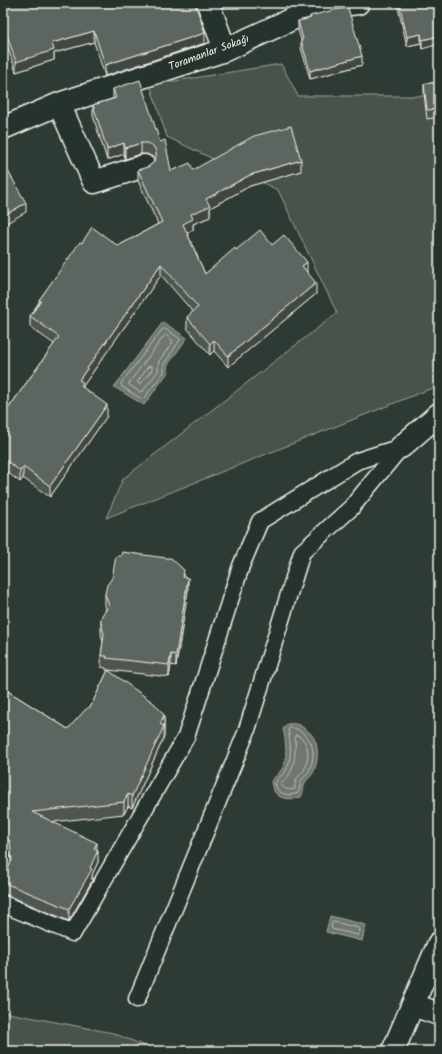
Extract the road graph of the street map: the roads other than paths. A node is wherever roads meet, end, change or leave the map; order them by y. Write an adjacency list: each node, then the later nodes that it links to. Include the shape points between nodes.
1 (208, 3): 3 (street)
2 (358, 3): 3 (street, Toramanlar Sokağı, via 316,8)
3 (225, 50): 4 (street, Toramanlar Sokağı)
4 (59, 104): 5 (street, Toramanlar Sokağı); 6 (street, via 94,182)
5 (3, 128)
6 (144, 166)
7 (439, 414): 8 (street)
8 (401, 447): 9 (lane, via 357,461 260,521 241,566 186,737 73,933); 11 (lane, via 351,508 302,552 246,733)
9 (3, 904)
10 (439, 943): 12 (street)
11 (137, 999)
12 (413, 1005): 13 (street); 14 (street)
13 (439, 1014)
14 (393, 1051)

